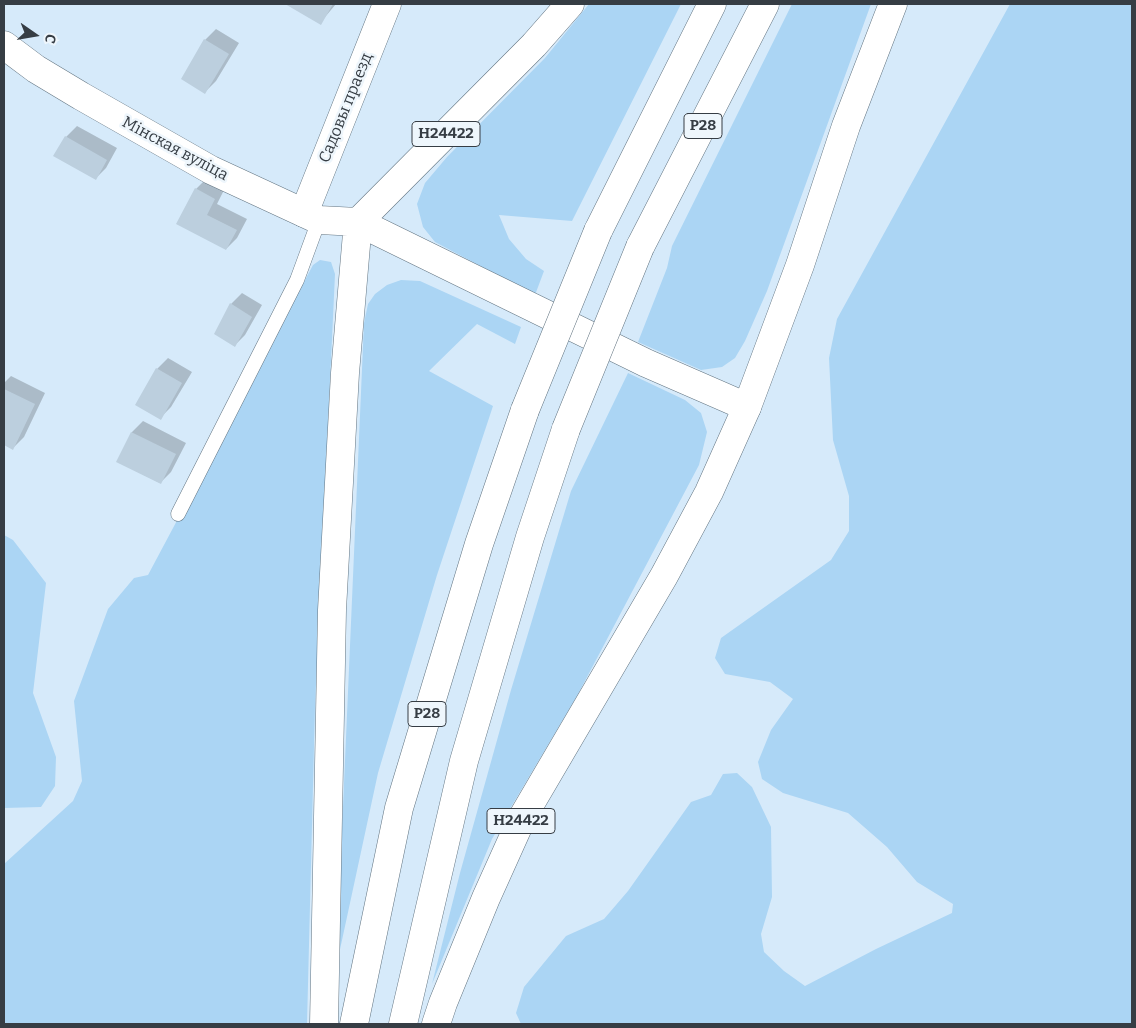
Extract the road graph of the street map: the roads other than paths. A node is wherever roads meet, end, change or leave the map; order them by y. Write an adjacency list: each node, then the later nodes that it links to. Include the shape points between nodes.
1 (387, 4): 7 (main road, Садовы праезд)
2 (570, 4): 8 (main road, Н24422, via 534,45)
3 (712, 4): 12 (main road, Р28, bridge, via 598,231 525,410 479,544 399,808)
4 (765, 4): 13 (main road, Р28, bridge, via 640,248 566,429 530,537 464,761)
5 (893, 4): 9 (main road, Н24422, via 846,126 800,266)
6 (4, 46): 7 (main road, Мінская вуліца, via 142,133)
7 (311, 216): 8 (main road, Мінская вуліца); 10 (lane, via 297,280)
8 (358, 222): 9 (main road, via 646,363); 11 (main road, via 332,610)
9 (747, 407): 14 (main road, Н24422, via 709,492 664,576 522,818 442,1003)
10 (178, 514)
11 (324, 1024)
12 (354, 1024)
13 (403, 1024)
14 (436, 1024)

